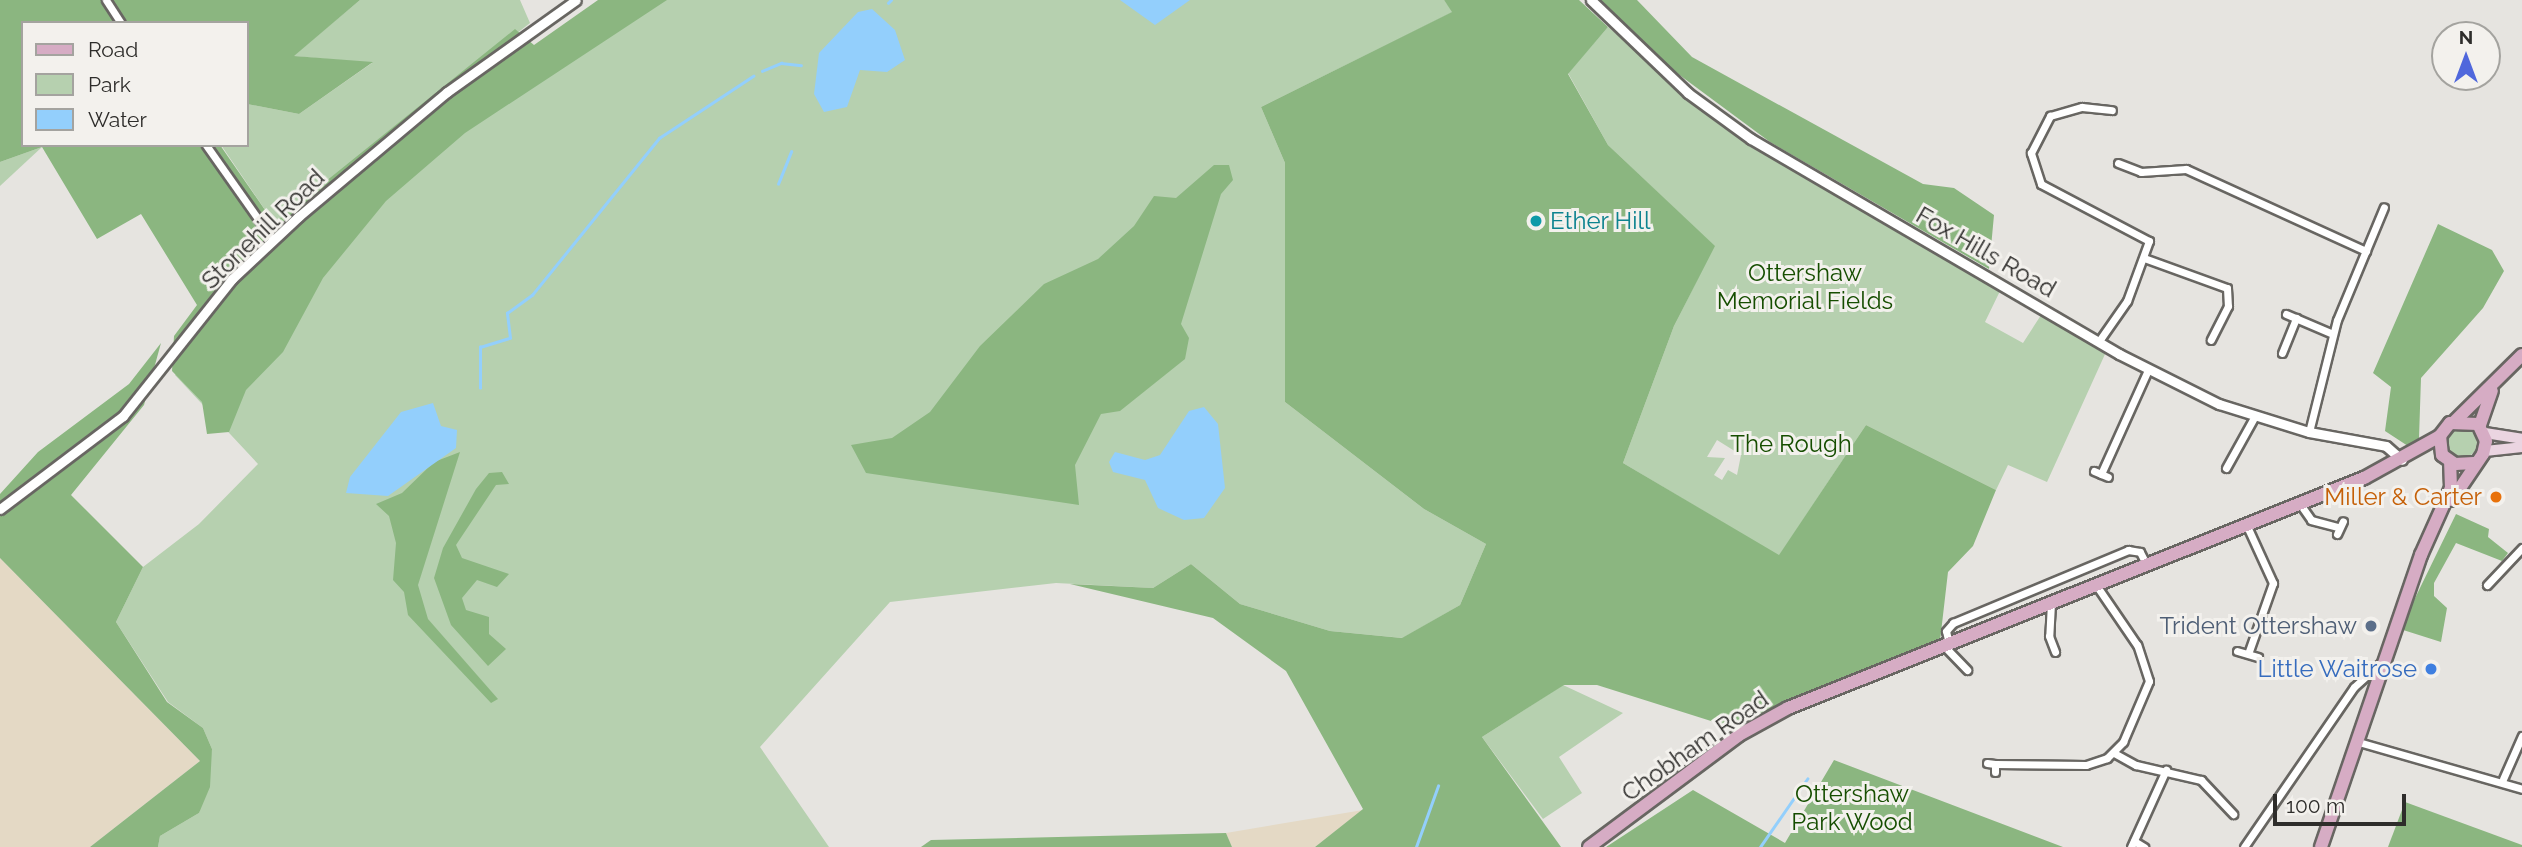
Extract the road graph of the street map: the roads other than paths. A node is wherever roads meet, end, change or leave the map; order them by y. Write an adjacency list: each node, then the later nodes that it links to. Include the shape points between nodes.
1 (106, 0): 4 (street)
2 (576, 0): 9 (street, Stonehill Road, via 447,92)
3 (1591, 0): 16 (street, Fox Hills Road, via 1688,93 1751,139)
4 (120, 21)
5 (2112, 110): 11 (street, via 2082,107 2050,116 2034,138 2030,167 2052,191 2147,237)
6 (207, 147): 9 (street)
7 (2118, 163): 10 (street, via 2141,172 2186,169)
8 (2384, 207): 10 (street)
9 (273, 240): 34 (street, Stonehill Road, via 232,279 123,416)
10 (2366, 251): 14 (street)
11 (2144, 258): 15 (street, via 2227,288 2228,306); 16 (street, via 2127,302)
12 (2286, 314): 13 (street)
13 (2296, 318): 14 (street); 17 (street)
14 (2333, 334): 23 (street)
15 (2211, 340)
16 (2099, 341): 19 (street, Fox Hills Road)
17 (2282, 353)
18 (2522, 356): 21 (main road); 22 (main road, via 2488,395)
19 (2148, 370): 20 (street, Fox Hills Road); 32 (street)
20 (2255, 416): 23 (street, Fox Hills Road); 31 (street)
21 (2455, 421): 22 (main road); 24 (main road)
22 (2482, 429): 25 (main road); 27 (main road)
23 (2309, 432): 28 (street, Fox Hills Road, via 2390,447)
24 (2440, 436): 28 (main road, Chobham Road); 29 (main road)
25 (2522, 439)
26 (2522, 447): 27 (main road)
27 (2485, 451): 30 (main road)
28 (2406, 458): 29 (main road, Chobham Road); 33 (main road, Chobham Road)
29 (2446, 458): 30 (main road); 41 (main road, via 2451,488)
30 (2474, 463): 41 (main road)
31 (2226, 468)
32 (2101, 474)
33 (2300, 504): 35 (main road, Chobham Road); 36 (street, via 2311,520)
34 (0, 509)
35 (2246, 524): 40 (main road, Chobham Road); 48 (street, via 2273,583)
36 (2339, 527)
37 (2522, 548): 38 (street)
38 (2514, 555): 39 (street); 43 (street)
39 (2522, 563)
40 (2146, 564): 42 (main road, Chobham Road); 45 (street, via 2140,552 2128,550 1954,623 1946,631)
41 (2419, 565): 50 (main road)
42 (2096, 584): 44 (main road, Chobham Road); 54 (street, via 2137,645 2149,681 2145,702)
43 (2487, 585)
44 (2051, 603): 45 (main road, Chobham Road); 47 (street)
45 (1947, 646): 51 (street); 61 (main road, Chobham Road, via 1788,708 1739,735)
46 (2237, 651): 48 (street)
47 (2055, 652)
48 (2248, 654): 49 (street)
49 (2258, 657)
50 (2383, 661): 53 (main road); 63 (street, via 2362,677)
51 (1967, 670)
52 (2522, 736): 57 (street)
53 (2355, 741): 57 (street); 64 (main road)
54 (2114, 753): 55 (street, via 2086,765); 56 (street)
55 (1992, 766)
56 (2166, 770): 59 (street, via 2201,780); 60 (street)
57 (2503, 779): 58 (street)
58 (2522, 789)
59 (2233, 814)
60 (2132, 844): 62 (street)
61 (1589, 847)
62 (2144, 847)
63 (2244, 847)
64 (2320, 847)

